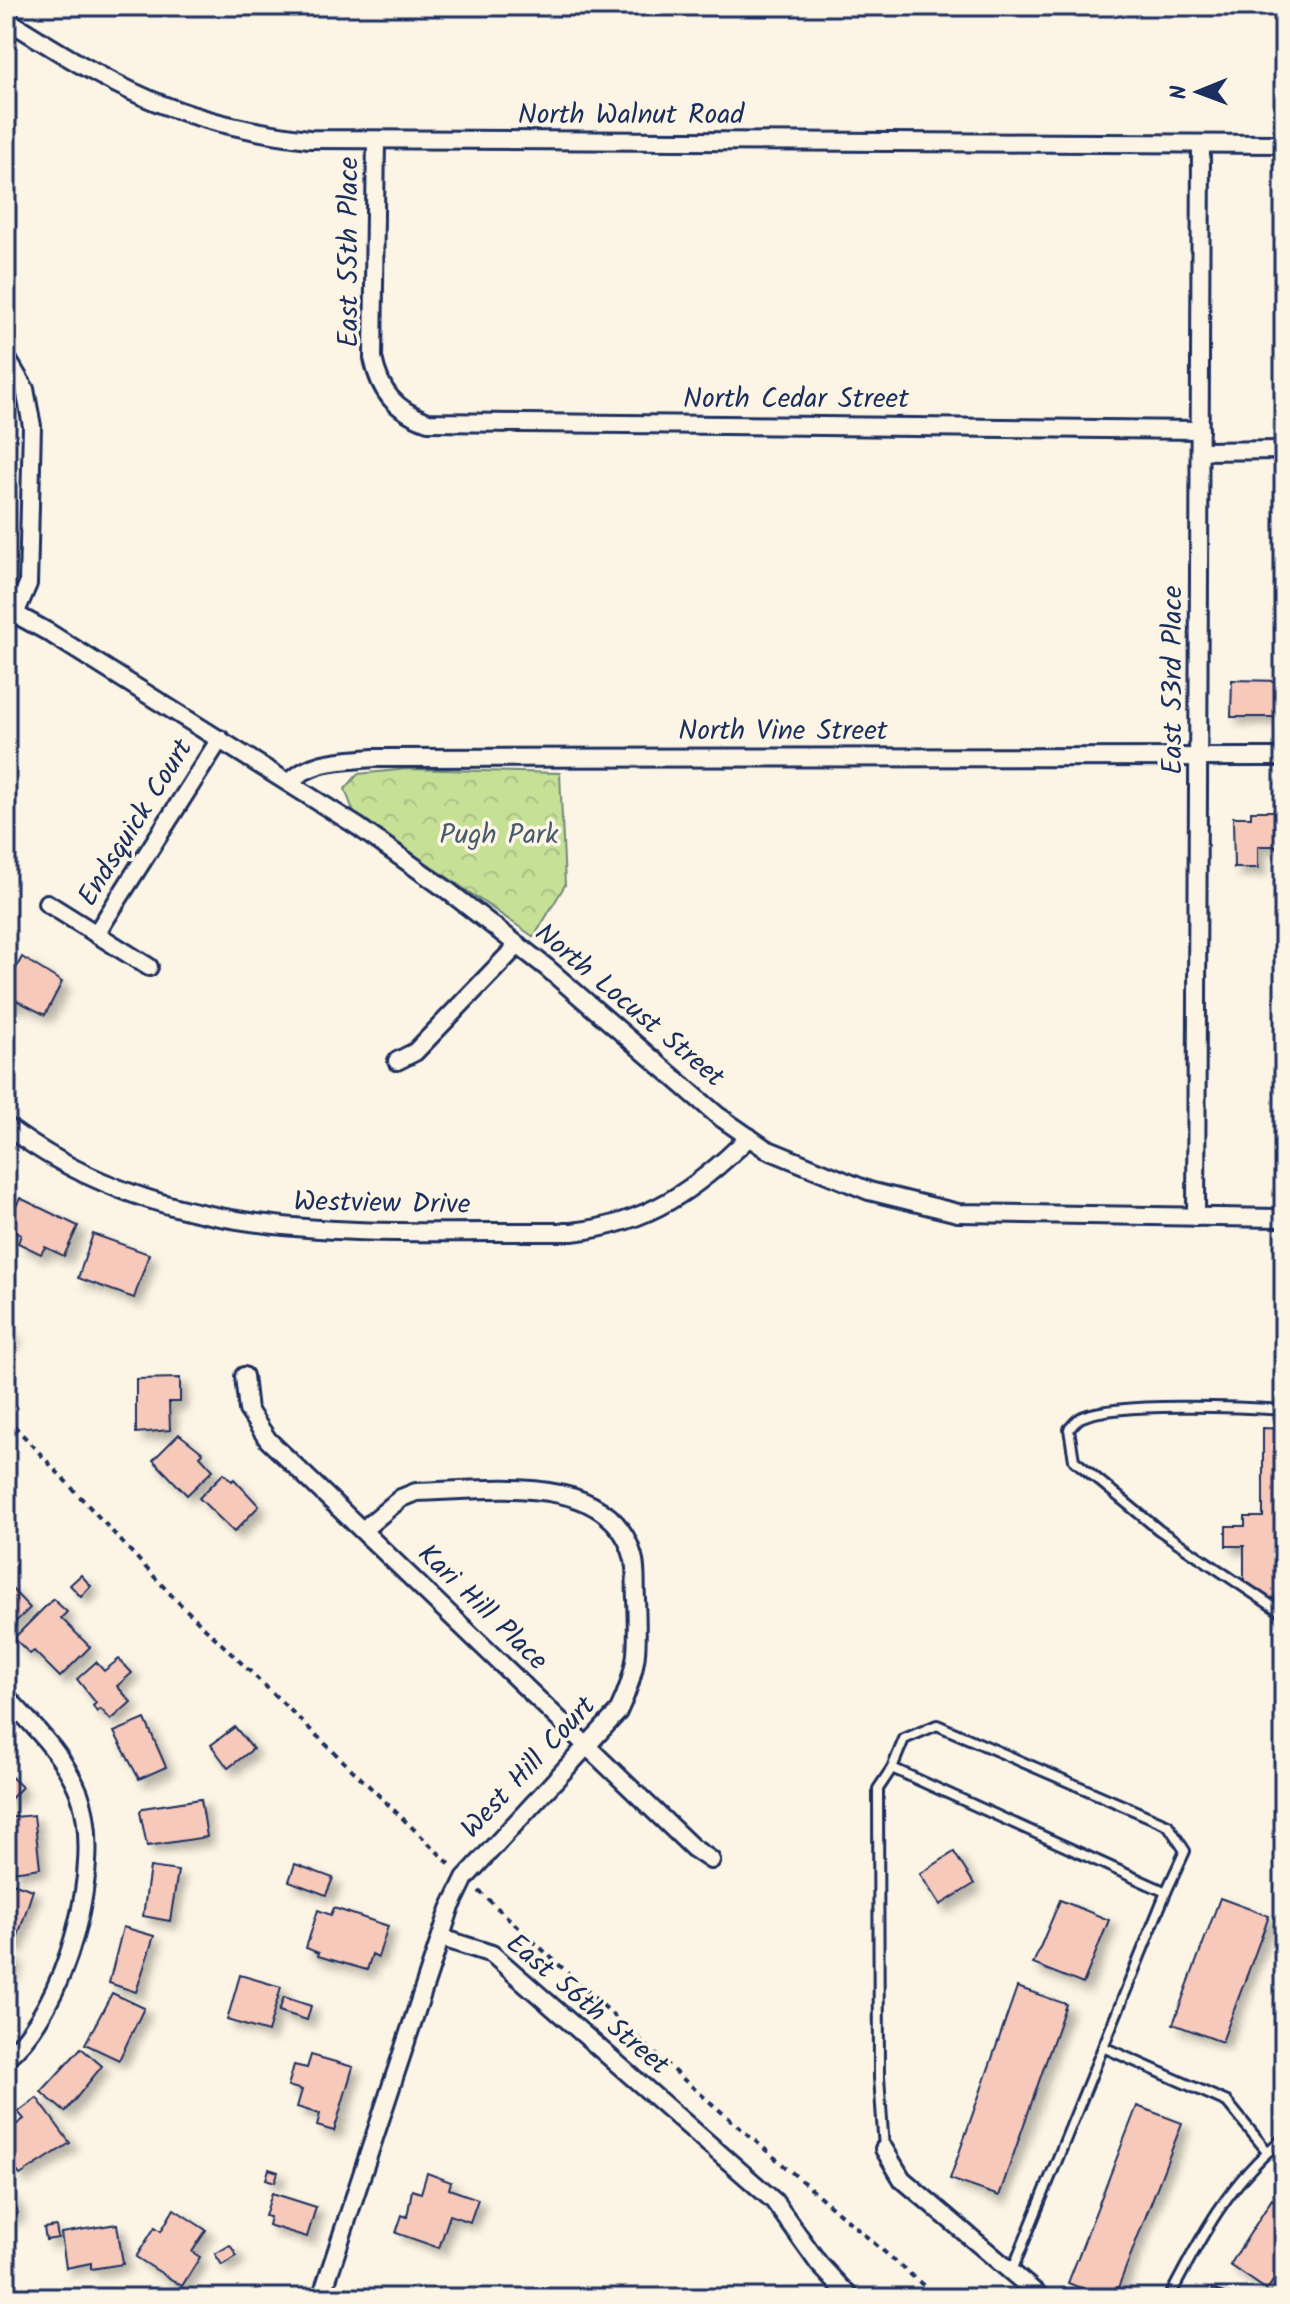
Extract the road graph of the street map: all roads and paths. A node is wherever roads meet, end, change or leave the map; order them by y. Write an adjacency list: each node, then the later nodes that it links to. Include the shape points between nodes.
1 (6, 19): 2 (street, North Walnut Road, via 124,91 203,121 309,139)
2 (376, 140): 3 (street, North Walnut Road); 6 (street, East 55th Place, via 373,358 378,379)
3 (1201, 144): 4 (street, North Walnut Road); 7 (street, East 53rd Place)
4 (1284, 144)
5 (6, 357): 10 (street, via 25,389 32,426 28,584)
6 (397, 406): 7 (street, North Cedar Street, via 428,422 447,424)
7 (1200, 430): 9 (street, East 53rd Place)
8 (1284, 450): 9 (street)
9 (1200, 451): 12 (street, East 53rd Place)
10 (11, 612): 11 (street, North Locust Street)
11 (220, 739): 14 (street, North Locust Street); 16 (street, Endsquick Court)
12 (1198, 757): 13 (street, North Vine Street); 14 (street, North Vine Street, via 374,758 315,765); 22 (street, East 53rd Place)
13 (1284, 757)
14 (289, 783): 17 (street, North Locust Street, via 434,880)
15 (47, 903): 16 (street, Endsquick Court)
16 (96, 934): 18 (street, Endsquick Court)
17 (518, 945): 19 (street, via 415,1052); 21 (street, North Locust Street)
18 (149, 967)
19 (397, 1061)
20 (6, 1126): 21 (street, Westview Drive, via 119,1188 214,1217 288,1229 601,1229 671,1203)
21 (749, 1137): 22 (street, North Locust Street, via 869,1191 945,1210)
22 (1196, 1217): 23 (street, North Locust Street)
23 (1284, 1218)
24 (244, 1376): 27 (street, Kari Hill Place, via 255,1423)
25 (1284, 1410): 28 (lane, via 1102,1411 1079,1417 1069,1429 1074,1460 1159,1530)
26 (6, 1417): 33 (path, via 175,1599)
27 (364, 1529): 30 (street, Kari Hill Place); 30 (street, West Hill Court, via 416,1492 539,1490 594,1505 619,1526 634,1557 634,1678 618,1712)
28 (1284, 1614)
29 (6, 1696): 37 (street, via 72,1778 83,1804 89,1864 79,1914 50,2001)
30 (588, 1746): 32 (street, Kari Hill Place); 33 (street, West Hill Court)
31 (892, 1768): 34 (lane); 34 (lane, via 904,1739 937,1725 1168,1825 1185,1851); 39 (lane, via 878,1789)
32 (711, 1860)
33 (465, 1878): 35 (street, West Hill Court); 44 (path, via 675,2072)
34 (1166, 1892): 36 (lane)
35 (442, 1938): 42 (street); 43 (street, East 56th Street, via 492,1954 762,2190)
36 (1103, 2047): 40 (lane, via 1227,2102); 41 (lane)
37 (6, 2058)
38 (1284, 2138): 40 (lane)
39 (884, 2149): 41 (street, via 902,2179)
40 (1267, 2151): 46 (lane, via 1210,2219)
41 (1012, 2272): 45 (street)
42 (321, 2298)
43 (851, 2298)
44 (938, 2298)
45 (1042, 2298)
46 (1169, 2298)

